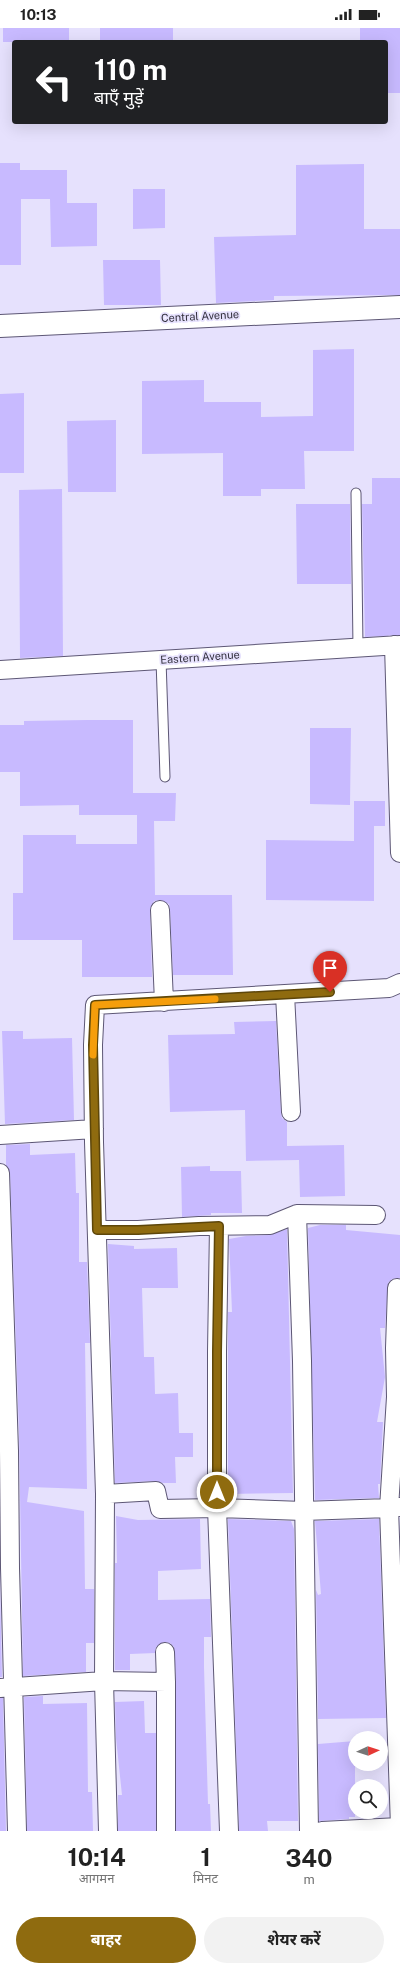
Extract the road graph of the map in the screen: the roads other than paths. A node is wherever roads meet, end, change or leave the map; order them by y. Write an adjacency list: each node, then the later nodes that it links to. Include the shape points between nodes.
1 (400, 307): 2 (street, Central Avenue)
2 (0, 326)
3 (356, 493): 5 (lane)
4 (397, 645): 5 (street, Eastern Avenue); 9 (street)
5 (358, 647): 6 (street, Eastern Avenue)
6 (160, 660): 7 (street, Eastern Avenue); 8 (lane)
7 (0, 670)
8 (165, 777)
9 (400, 853)
10 (160, 910): 13 (street)
11 (400, 983): 12 (street, via 389,988)
12 (285, 994): 13 (street); 14 (street)
13 (164, 1002): 15 (street, via 95,1005)
14 (291, 1112)
15 (94, 1129): 16 (street); 21 (street)
16 (0, 1135)
17 (0, 1172): 30 (street)
18 (297, 1214): 19 (street); 20 (street, via 270,1225); 26 (street, via 302,1361)
19 (376, 1215)
20 (219, 1226): 21 (street); 25 (street)
21 (97, 1230): 23 (street)
22 (398, 1288): 24 (street, via 395,1348)
23 (105, 1494): 25 (street, via 156,1491 160,1509); 28 (street)
24 (395, 1507): 26 (street); 31 (street)
25 (217, 1508): 26 (street); 35 (street)
26 (303, 1511): 36 (street)
27 (165, 1652): 29 (street)
28 (104, 1681): 29 (street); 30 (street); 33 (street)
29 (166, 1682): 34 (street)
30 (7, 1687): 32 (street)
31 (399, 1829): 37 (street)
32 (17, 1831)
33 (108, 1831)
34 (166, 1831)
35 (229, 1831)
36 (309, 1831)
37 (322, 1831)

